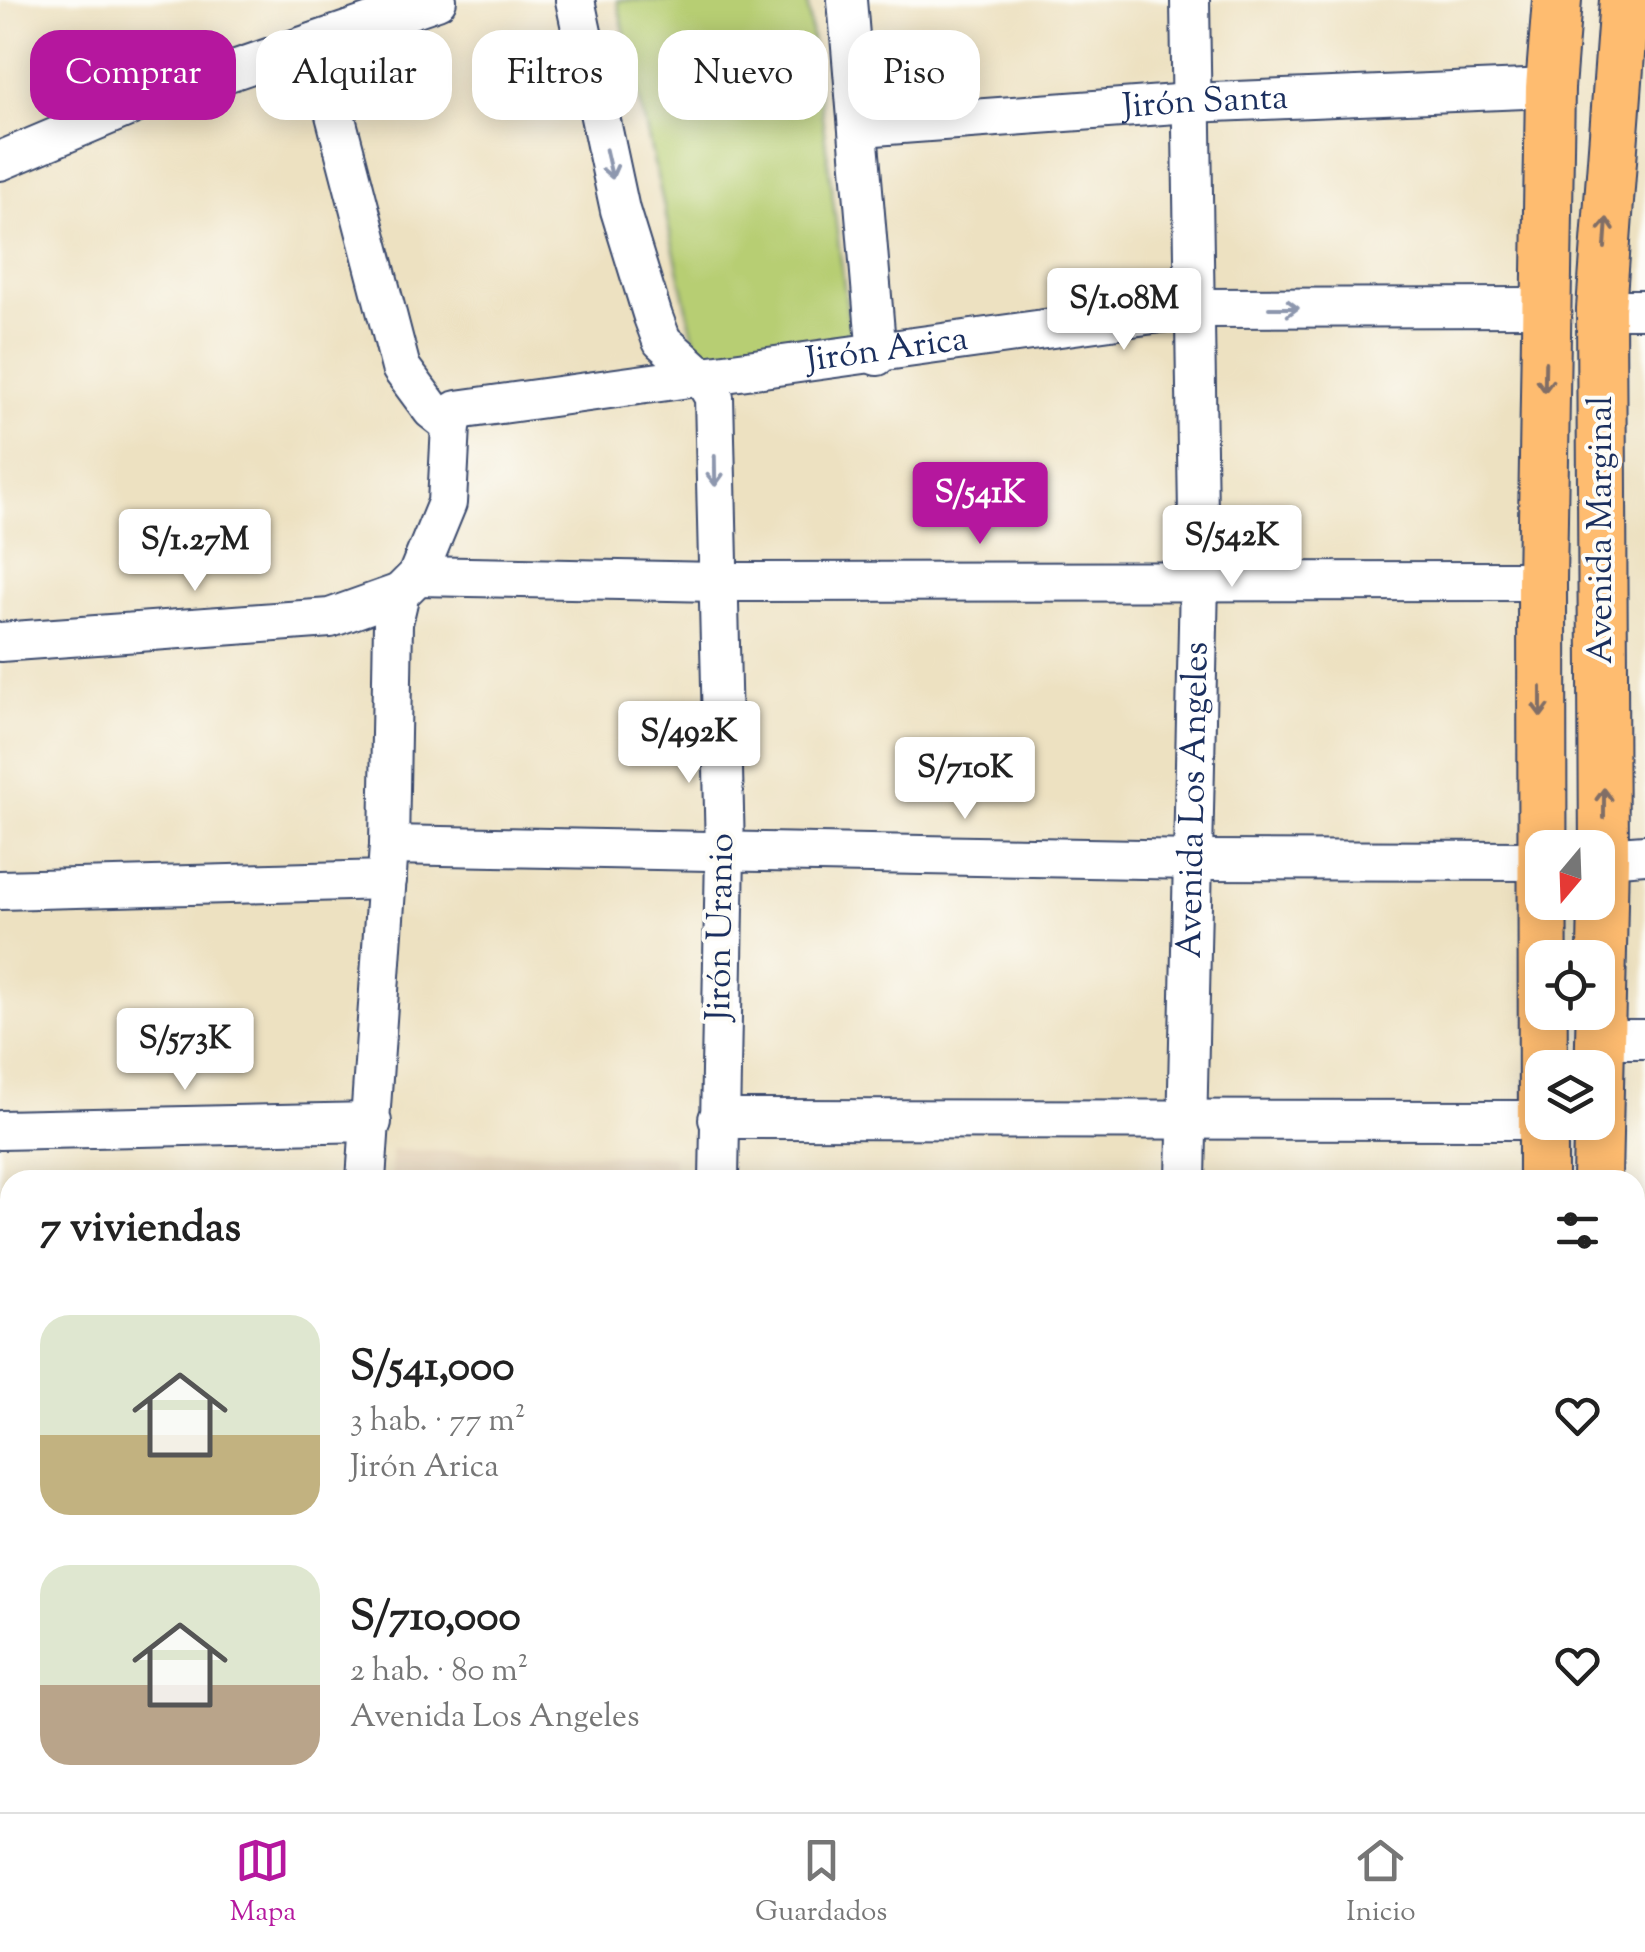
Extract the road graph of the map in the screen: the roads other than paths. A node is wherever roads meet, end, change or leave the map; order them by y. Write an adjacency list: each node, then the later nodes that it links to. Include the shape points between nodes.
1 (437, 0): 7 (street)
2 (575, 0): 18 (street, one-way to 18, via 620,210 652,317 662,341)
3 (847, 0): 12 (street)
4 (1190, 0): 10 (street, Avenida Los Angeles)
5 (1556, 0): 9 (main road, Avenida Marginal)
6 (1630, 7): 16 (main road, Avenida Marginal, one-way to 6)
7 (351, 30)
8 (256, 63): 13 (street)
9 (1550, 88): 10 (street, Jirón Santa); 14 (main road, Avenida Marginal)
10 (1190, 103): 12 (street, Jirón Santa); 15 (street, Avenida Los Angeles)
11 (336, 120): 19 (street, via 401,368 432,410)
12 (861, 127): 17 (street)
13 (0, 161)
14 (1546, 307): 15 (street, Jirón Arica, one-way to 14); 21 (main road, Avenida Marginal, one-way to 21)
15 (1197, 308): 17 (street, Jirón Arica); 20 (street, Avenida Los Angeles)
16 (1623, 308): 27 (main road, Avenida Marginal, one-way to 16)
17 (877, 356): 18 (street, Jirón Arica)
18 (702, 377): 19 (street, Jirón Arica); 22 (street, Jirón Uranio, one-way to 22, via 714,398)
19 (461, 415): 23 (street, via 447,503)
20 (1198, 580): 21 (street); 22 (street); 28 (street, Avenida Los Angeles)
21 (1542, 581): 25 (main road, Avenida Marginal, one-way to 25)
22 (717, 582): 23 (street); 26 (street, Jirón Uranio)
23 (408, 584): 24 (street, via 330,618); 30 (street, via 393,623)
24 (0, 642)
25 (1541, 830)
26 (725, 850): 28 (street); 30 (street); 35 (street, Jirón Uranio)
27 (1625, 856): 33 (main road, Avenida Marginal)
28 (1196, 860): 29 (street); 38 (street, Avenida Los Angeles)
29 (1525, 861)
30 (388, 863): 31 (street); 37 (street)
31 (0, 890)
32 (1541, 920): 34 (main road, Avenida Marginal)
33 (1623, 1039): 45 (main road, Avenida Marginal)
34 (1542, 1050)
35 (718, 1119): 38 (street); 42 (street, Jirón Uranio)
36 (1525, 1120): 38 (street)
37 (372, 1122): 39 (street); 41 (street)
38 (1188, 1122): 43 (street, Avenida Los Angeles)
39 (0, 1130)
40 (1542, 1140): 44 (main road, Avenida Marginal)
41 (367, 1170)
42 (719, 1170)
43 (1186, 1170)
44 (1543, 1170)
45 (1599, 1170)

